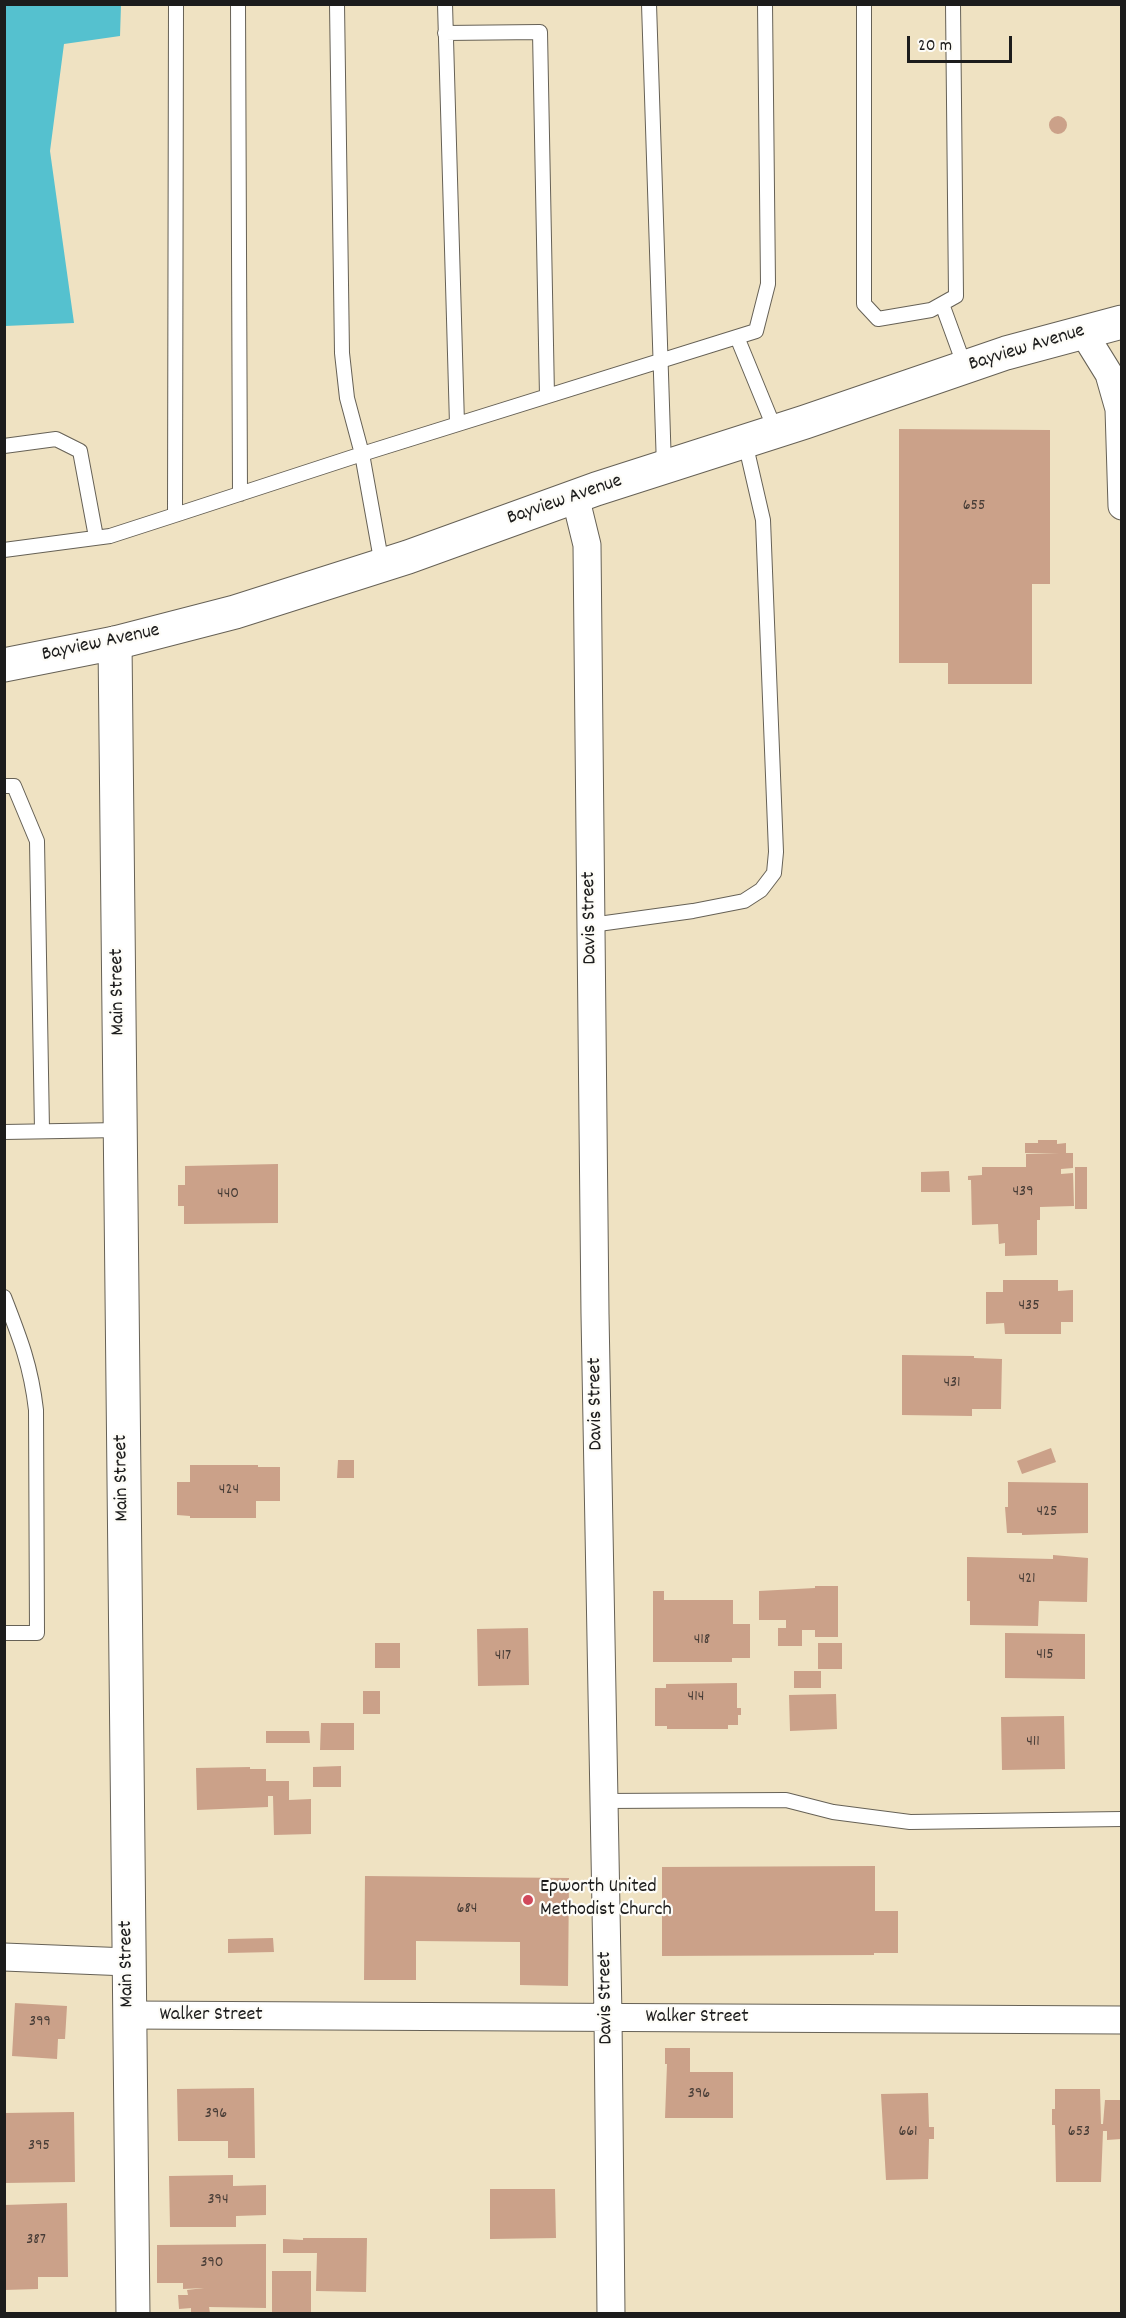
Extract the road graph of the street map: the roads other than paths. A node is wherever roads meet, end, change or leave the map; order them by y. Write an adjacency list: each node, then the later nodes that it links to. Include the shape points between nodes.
1 (176, 4): 26 (lane)
2 (238, 4): 23 (lane)
3 (337, 4): 21 (lane, via 342,353 347,398)
4 (445, 4): 9 (lane)
5 (649, 4): 14 (lane)
6 (765, 4): 13 (lane, via 768,284 756,331)
7 (864, 4): 10 (lane, via 864,304 878,319 932,310)
8 (953, 4): 10 (lane, via 956,296)
9 (445, 33): 16 (lane, via 540,32); 17 (lane)
10 (942, 304): 15 (lane)
11 (1122, 322): 12 (street, Bayview Avenue)
12 (1083, 332): 15 (street, Bayview Avenue); 25 (street, via 1109,374 1119,409)
13 (737, 337): 14 (lane); 18 (lane)
14 (661, 360): 16 (lane); 22 (lane)
15 (965, 367): 18 (street, Bayview Avenue)
16 (547, 396): 17 (lane)
17 (458, 424): 21 (lane)
18 (776, 432): 19 (street, Bayview Avenue)
19 (745, 441): 22 (street, Bayview Avenue); 33 (lane, via 763,520 774,873 761,890 744,901)
20 (4, 446): 27 (lane, via 56,439 80,452)
21 (362, 454): 23 (lane); 29 (lane)
22 (664, 467): 24 (street, Bayview Avenue)
23 (240, 494): 26 (lane)
24 (574, 496): 29 (street, Bayview Avenue); 33 (street, Davis Street, via 587,545)
25 (1122, 506)
26 (175, 515): 27 (lane)
27 (96, 537): 28 (lane)
28 (4, 550)
29 (382, 565): 30 (street, Bayview Avenue, via 235,612)
30 (115, 643): 31 (street, Bayview Avenue); 34 (street, Main Street)
31 (4, 664)
32 (4, 786): 35 (lane, via 14,786 37,841)
33 (591, 925): 39 (street, Davis Street)
34 (120, 1130): 35 (lane); 42 (street, Main Street)
35 (42, 1131): 36 (lane)
36 (4, 1132)
37 (4, 1297): 38 (lane, via 32,1375 36,1410 37,1633)
38 (4, 1633)
39 (604, 1801): 40 (lane, via 786,1800 832,1812 910,1822); 44 (street, Davis Street)
40 (1122, 1819)
41 (4, 1957): 42 (street)
42 (128, 1962): 43 (street, Main Street)
43 (128, 2015): 44 (street, Walker Street); 46 (street, Main Street)
44 (608, 2017): 45 (street, Walker Street); 47 (street, Davis Street)
45 (1122, 2020)
46 (133, 2313)
47 (611, 2313)

